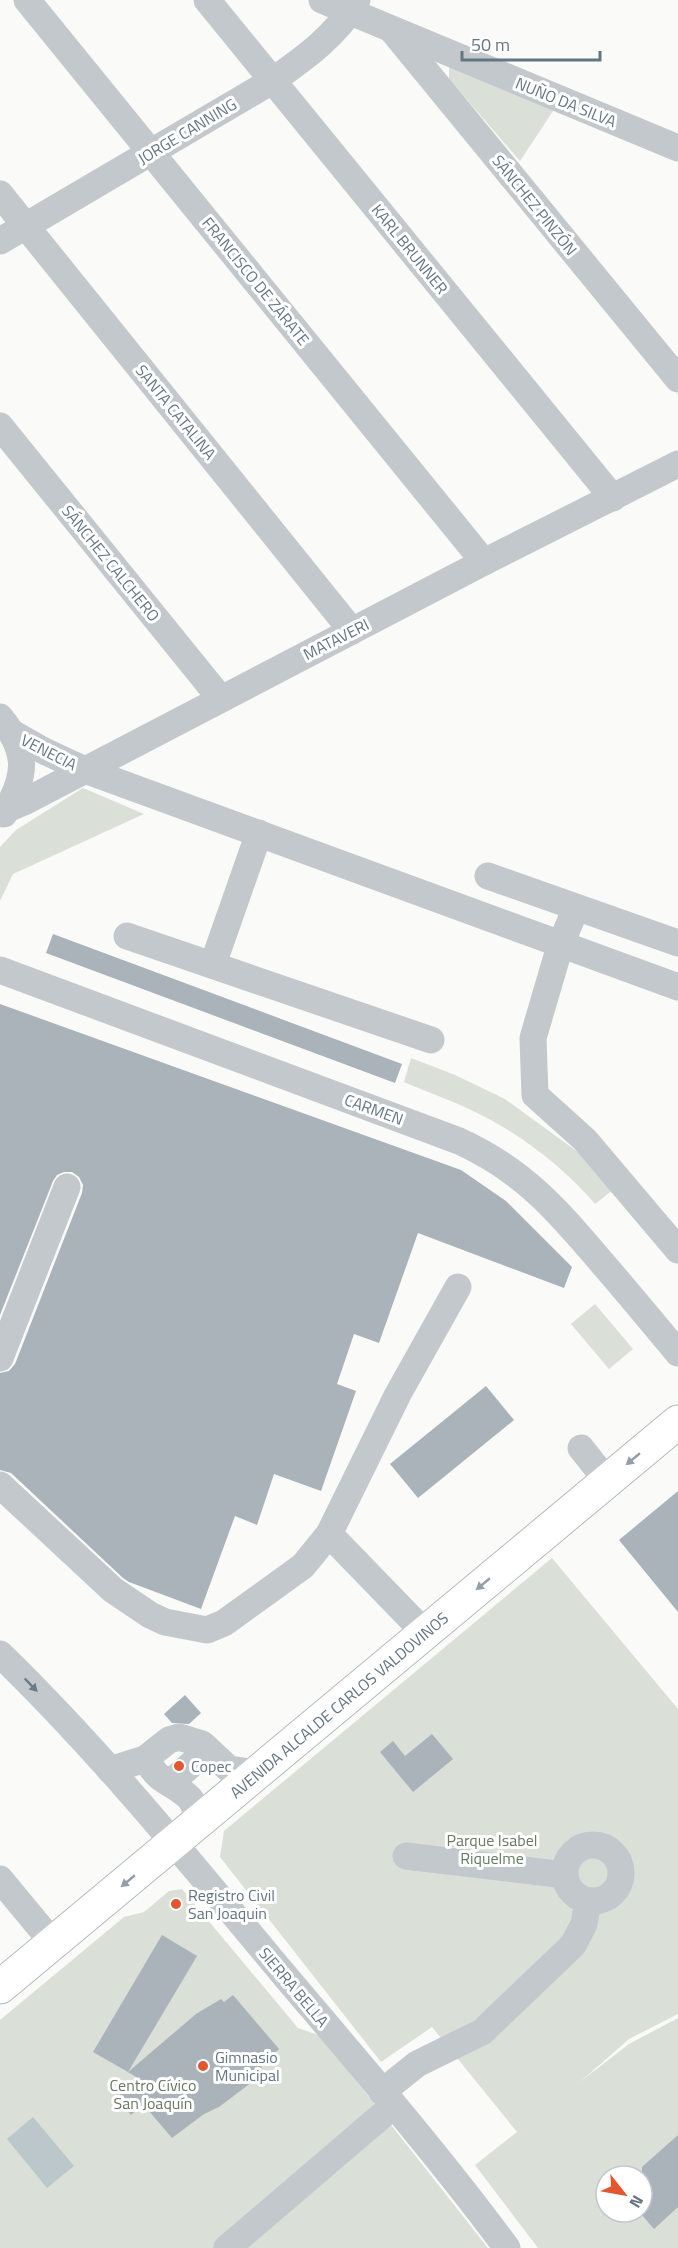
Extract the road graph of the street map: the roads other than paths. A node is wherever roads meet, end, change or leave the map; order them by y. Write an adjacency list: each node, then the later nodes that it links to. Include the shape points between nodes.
1 (27, 0): 8 (street, FRANCISCO DE ZÁRATE)
2 (207, 0): 6 (street, KARL BRUNNER)
3 (322, 0): 4 (street, NUÑO DA SILVA)
4 (354, 6): 5 (street, NUÑO DA SILVA); 6 (street, JORGE CANNING, via 309,55)
5 (392, 30): 7 (street, NUÑO DA SILVA); 12 (street, SÁNCHEZ PINZÓN)
6 (272, 81): 8 (street, JORGE CANNING); 15 (street, KARL BRUNNER)
7 (678, 148)
8 (152, 153): 10 (street, JORGE CANNING); 16 (street, FRANCISCO DE ZÁRATE)
9 (0, 194): 10 (street, SANTA CATALINA)
10 (26, 226): 11 (street, JORGE CANNING); 17 (street, SANTA CATALINA)
11 (0, 241)
12 (678, 379)
13 (0, 426): 18 (street, SÁNCHEZ CALCHERO)
14 (678, 464): 15 (street, MATAVERI)
15 (613, 498): 16 (street, MATAVERI)
16 (484, 562): 17 (street, MATAVERI)
17 (352, 631): 18 (street, MATAVERI)
18 (221, 699): 20 (street, MATAVERI)
19 (7, 725): 20 (street, VENECIA, via 44,751); 21 (street, VENECIA, via 20,751 21,769 17,791)
20 (85, 770): 21 (street, MATAVERI); 22 (street, VENECIA)
21 (3, 813)
22 (259, 833): 27 (street, VENECIA); 28 (street)
23 (488, 876): 24 (street)
24 (576, 908): 26 (street); 27 (street)
25 (128, 936): 28 (street)
26 (678, 943)
27 (560, 946): 30 (street, VENECIA); 33 (street, via 533,1038 536,1095 585,1140)
28 (213, 964): 31 (street)
29 (0, 970): 35 (street, CARMEN, via 488,1155 556,1209)
30 (678, 987)
31 (431, 1040)
32 (67, 1187): 36 (street)
33 (678, 1250)
34 (458, 1287): 41 (street, via 398,1394)
35 (678, 1353)
36 (0, 1358)
37 (678, 1422): 39 (main road, AVENIDA ALCALDE CARLOS VALDOVINOS, one-way to 39)
38 (581, 1448): 39 (street)
39 (607, 1481): 42 (main road, AVENIDA ALCALDE CARLOS VALDOVINOS, one-way to 42)
40 (0, 1485): 41 (street, via 113,1590 165,1622 207,1630 224,1623 303,1566)
41 (329, 1534): 42 (street)
42 (425, 1633): 46 (main road, AVENIDA ALCALDE CARLOS VALDOVINOS)
43 (0, 1654): 44 (street, SIERRA BELLA, one-way to 44)
44 (110, 1770): 45 (street); 47 (street, SIERRA BELLA)
45 (158, 1773): 46 (street, via 168,1740 179,1737 202,1744 229,1769); 47 (street); 48 (street, via 184,1791 197,1812)
46 (257, 1773): 48 (main road, AVENIDA ALCALDE CARLOS VALDOVINOS)
47 (141, 1805): 48 (street, SIERRA BELLA)
48 (184, 1834): 53 (main road, AVENIDA ALCALDE CARLOS VALDOVINOS, one-way to 53); 55 (street, SIERRA BELLA)
49 (406, 1856): 50 (street)
50 (565, 1875): 52 (street, via 572,1892); 52 (street, via 570,1858 584,1847 610,1851 620,1867 618,1887 600,1900)
51 (0, 1879): 53 (street)
52 (588, 1901): 55 (street, via 584,1923 573,1945 482,2032 417,2064)
53 (53, 1943): 54 (main road, AVENIDA ALCALDE CARLOS VALDOVINOS)
54 (0, 1987)
55 (388, 2099): 56 (street); 57 (street, SIERRA BELLA)
56 (227, 2248)
57 (507, 2248)

